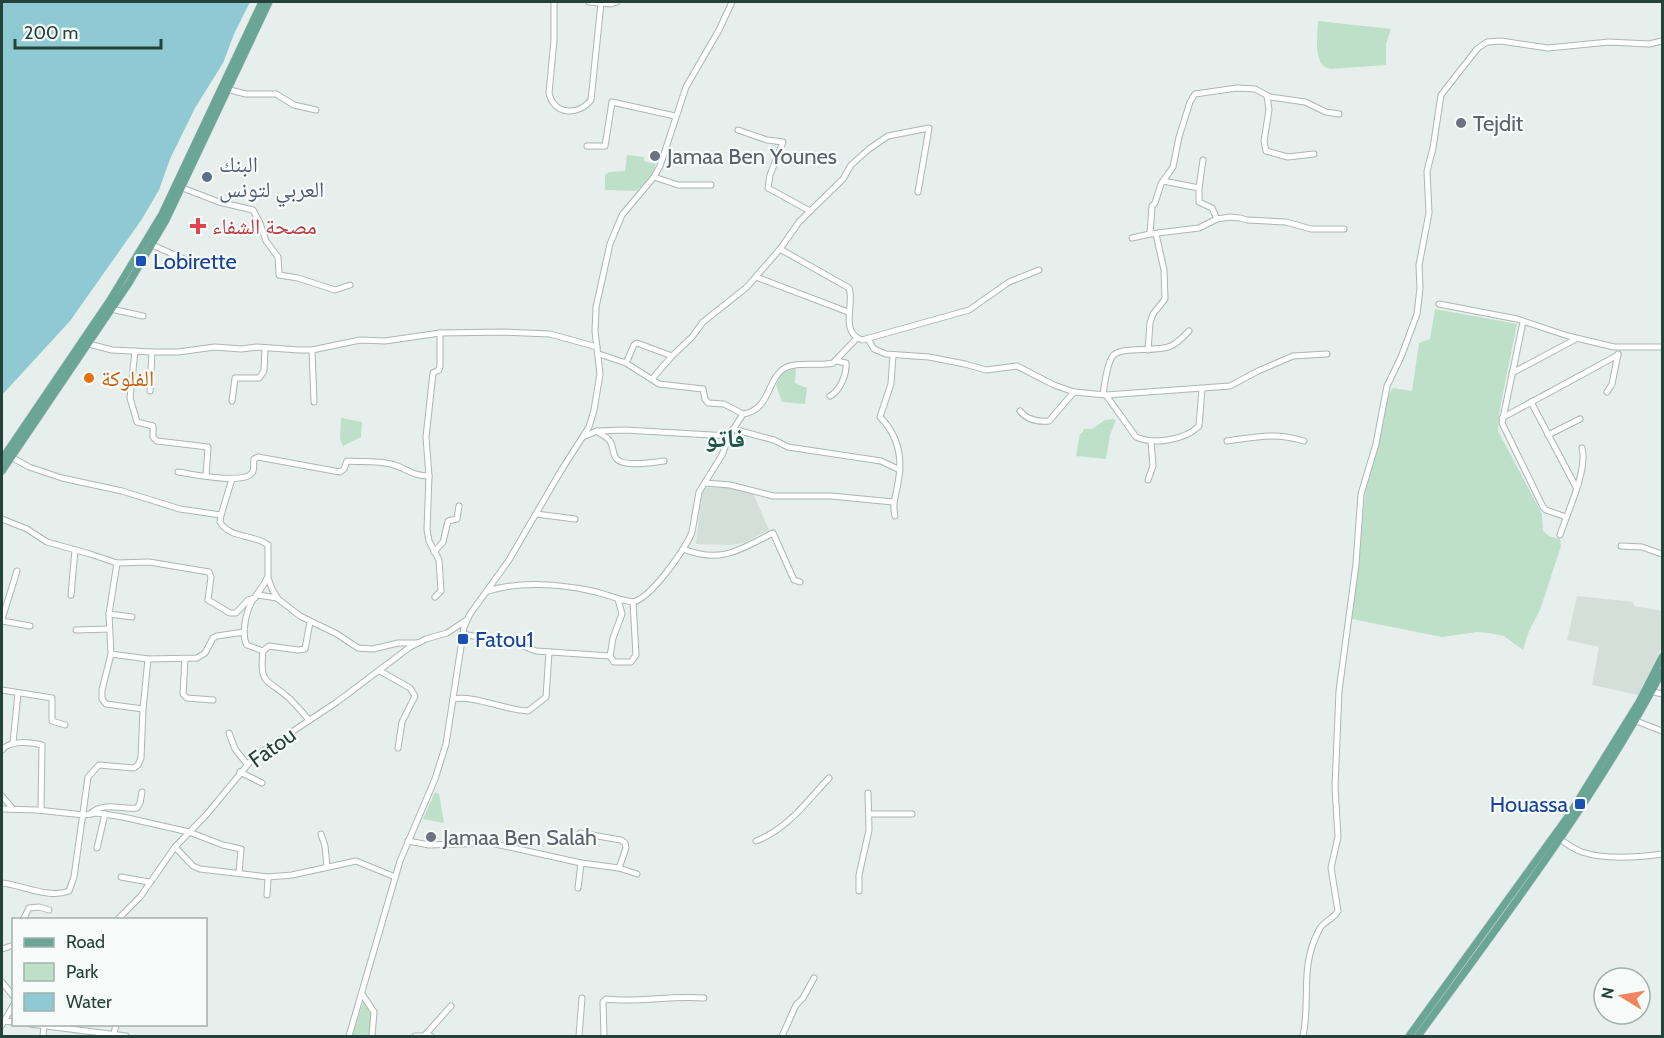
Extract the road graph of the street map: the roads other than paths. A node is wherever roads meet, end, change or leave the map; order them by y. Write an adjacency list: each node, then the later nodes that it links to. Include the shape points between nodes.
1 (262, 2): 9 (main road)
2 (269, 2): 9 (main road)
3 (554, 2): 7 (street, via 549,93 559,109 573,112 591,100)
4 (589, 2): 7 (street)
5 (617, 2): 7 (street)
6 (732, 2): 13 (street, Fatou, via 686,87)
7 (601, 3)
8 (1662, 41): 222 (street, via 1548,48 1487,42 1441,95 1428,171 1430,213 1419,265 1417,314 1387,386 1361,494 1339,691 1335,787 1338,837 1331,868 1338,911 1320,927 1310,952)
9 (225, 89): 11 (street, via 276,94 294,105); 21 (main road)
10 (1267, 96): 12 (street, via 1305,102); 16 (street, via 1266,151 1288,157); 19 (street, via 1248,88 1192,96 1174,163)
11 (316, 110)
12 (1339, 114)
13 (675, 116): 15 (street, via 612,102 604,146); 18 (street, Fatou)
14 (738, 130): 24 (street, via 783,142 768,188)
15 (587, 146)
16 (1314, 154)
17 (1203, 160): 22 (street)
18 (654, 177): 20 (street, via 678,184); 52 (street, Fatou, via 628,207 614,232 598,291)
19 (1163, 181): 22 (street); 27 (street, via 1152,206)
20 (711, 185)
21 (180, 186): 29 (main road); 34 (street, via 219,202 253,210 266,242 279,259 279,275 335,290); 45 (main road)
22 (1199, 188): 25 (street, via 1199,202 1212,208)
23 (918, 192): 24 (street, via 929,128 888,136 869,149)
24 (810, 211): 30 (street)
25 (1217, 219): 26 (street); 27 (street, via 1199,228)
26 (1344, 229)
27 (1153, 234): 28 (street); 50 (street, via 1164,270 1165,299 1153,314)
28 (1132, 238)
29 (152, 245): 31 (street); 36 (main road)
30 (780, 249): 33 (street); 37 (street, via 849,288)
31 (200, 266)
32 (1039, 270): 43 (street, via 1009,282 969,310)
33 (756, 277): 37 (street); 57 (street, via 703,322)
34 (350, 285)
35 (1439, 304): 39 (street)
36 (111, 309): 38 (street); 45 (main road)
37 (848, 312): 42 (street)
38 (143, 316)
39 (1523, 322): 44 (street); 60 (street)
40 (1189, 331): 50 (street, via 1173,346)
41 (440, 333): 49 (street, via 354,341); 52 (street, via 538,332); 91 (street, via 440,366 432,375 426,437)
42 (856, 338): 43 (street); 58 (street)
43 (868, 339): 55 (street, via 877,352)
44 (1576, 339): 48 (street); 60 (street)
45 (84, 343): 51 (street); 84 (main road); 85 (main road)
46 (1662, 347): 48 (street)
47 (265, 348): 49 (street); 53 (street); 68 (street, via 264,372 259,378 235,378)
48 (1619, 348): 56 (street)
49 (312, 350): 69 (street)
50 (1148, 350): 66 (street, via 1113,355)
51 (135, 351): 53 (street); 90 (street, via 130,398 137,422 153,426 157,441 208,447)
52 (598, 351): 59 (street); 78 (street, Fatou, via 597,398)
53 (152, 352): 63 (street)
54 (1327, 354): 62 (street, via 1293,356 1239,383)
55 (893, 355): 64 (street, via 929,357 986,370 1017,366); 87 (street, via 891,384 880,417 894,434)
56 (1618, 355): 65 (street); 70 (street)
57 (672, 356): 59 (street, via 637,343); 61 (street)
58 (837, 361): 67 (street, via 846,363 845,376); 72 (street, via 782,370 761,404)
59 (626, 363): 61 (street)
60 (1512, 373): 73 (street)
61 (652, 379): 72 (street, via 659,384 704,389 708,403 727,405)
62 (1202, 389): 66 (street); 80 (street, via 1199,426 1185,435)
63 (150, 391)
64 (1074, 392): 66 (street); 71 (street, via 1048,421 1036,421)
65 (1607, 392)
66 (1104, 395): 80 (street, via 1136,437)
67 (830, 396)
68 (232, 401)
69 (314, 402)
70 (1531, 402): 73 (street); 77 (street)
71 (1020, 411)
72 (743, 414): 75 (street)
73 (1502, 418): 101 (street, via 1543,507)
74 (1580, 419): 77 (street)
75 (733, 429): 79 (street); 87 (street, via 788,447 881,461)
76 (597, 431): 78 (street); 79 (street); 86 (street, via 610,441 620,462)
77 (1548, 435): 95 (street)
78 (585, 436): 98 (street, Fatou)
79 (729, 436): 94 (street)
80 (1152, 441): 93 (street)
81 (1227, 441): 82 (street, via 1270,435)
82 (1304, 441)
83 (1582, 448): 95 (street, via 1584,456)
84 (10, 457): 88 (main road); 99 (street, via 62,478 180,509)
85 (2, 459)
86 (664, 461)
87 (900, 470): 96 (street)
88 (2, 471)
89 (178, 472): 90 (street)
90 (206, 476): 92 (street)
91 (429, 476): 92 (street, via 413,475 382,463 345,461 340,472 258,457 251,474); 108 (street, via 427,530)
92 (232, 479): 99 (street)
93 (1149, 480)
94 (705, 483): 96 (street, via 773,496); 106 (street, via 698,495 692,532)
95 (1576, 487): 101 (street)
96 (893, 502): 100 (street)
97 (459, 506): 108 (street, via 457,519 448,521 443,542)
98 (536, 514): 103 (street); 114 (street, Fatou)
99 (221, 515): 112 (street, via 224,527 268,545)
100 (895, 516)
101 (1566, 517): 104 (street)
102 (2, 519): 107 (street, via 47,542)
103 (574, 519)
104 (1560, 535)
105 (1621, 546): 109 (street, via 1642,547)
106 (683, 549): 113 (street, via 721,556 744,549 772,533 794,580); 120 (street, via 647,594)
107 (75, 550): 110 (street); 115 (street)
108 (434, 552): 117 (street, via 441,591)
109 (1662, 554)
110 (117, 563): 116 (street, via 149,562 209,572 208,600 230,613 236,613 248,600); 121 (street)
111 (17, 571): 124 (street)
112 (268, 578): 116 (street); 118 (street)
113 (800, 582)
114 (488, 591): 119 (street, via 507,586 563,587); 125 (street, Fatou)
115 (71, 595)
116 (257, 597): 118 (street); 130 (street, via 249,608)
117 (435, 597)
118 (278, 598): 126 (street)
119 (618, 599): 120 (street); 122 (street)
120 (633, 605): 122 (street); 137 (street, via 634,659 618,662 610,660)
121 (109, 614): 123 (street); 128 (street)
122 (622, 614): 137 (street)
123 (132, 617)
124 (2, 620): 127 (street)
125 (466, 620): 131 (street, Fatou); 132 (street, Fatou)
126 (310, 622): 133 (street, via 358,648); 134 (street, via 305,649 269,646)
127 (30, 626)
128 (109, 629): 129 (street); 136 (street)
129 (76, 630)
130 (244, 632): 134 (street, via 247,645); 140 (street, via 217,636 201,656)
131 (447, 633): 132 (street); 133 (street, Fatou)
132 (461, 636): 135 (street); 147 (street, Fatou)
133 (418, 643): 141 (street, Fatou)
134 (263, 651): 150 (street, via 262,672 268,683)
135 (549, 652): 137 (street); 147 (street, via 546,697 528,711)
136 (111, 654): 139 (street); 149 (street, via 103,702)
137 (610, 656)
138 (1662, 657): 144 (main road)
139 (148, 659): 140 (street); 149 (street)
140 (185, 659): 148 (street, via 183,694 187,698)
141 (380, 671): 150 (street, Fatou); 156 (street, via 410,688 415,696 402,722)
142 (1662, 672): 144 (main road)
143 (2, 690): 145 (street)
144 (1649, 691): 146 (street); 151 (main road); 175 (main road)
145 (18, 693): 152 (street, via 52,698 52,721); 155 (street)
146 (1662, 694)
147 (453, 699): 176 (street, Fatou, via 440,765)
148 (213, 700)
149 (143, 709): 171 (street, via 143,751 138,765 123,768 102,764 95,768 86,783)
150 (309, 720): 158 (street, Fatou, via 267,746)
151 (1636, 721): 153 (street); 175 (main road)
152 (65, 725)
153 (1662, 731)
154 (229, 733): 158 (street)
155 (13, 743): 157 (street); 167 (street, via 43,748)
156 (398, 748)
157 (2, 750)
158 (247, 764): 159 (street, Fatou)
159 (240, 772): 161 (street); 172 (street, Fatou)
160 (829, 778): 177 (street, via 786,824)
161 (262, 783)
162 (142, 792): 171 (street, via 137,808 105,807)
163 (868, 793): 169 (street)
164 (2, 796): 165 (street)
165 (13, 809): 166 (street); 167 (street)
166 (2, 810)
167 (41, 810): 171 (street)
168 (105, 814): 171 (street); 172 (street); 180 (street)
169 (868, 814): 170 (street); 194 (street)
170 (912, 814)
171 (86, 815): 192 (street, via 69,891 47,892)
172 (189, 832): 179 (street, Fatou); 186 (street, via 241,849)
173 (580, 833): 185 (street, via 625,843)
174 (321, 834): 184 (street)
175 (1558, 837): 178 (street); 181 (main road); 208 (main road)
176 (408, 840): 183 (street, via 429,845 490,843); 189 (street, Fatou)
177 (756, 841)
178 (1569, 845): 181 (street); 182 (street, via 1600,855)
179 (175, 847): 186 (street, via 200,869); 191 (street, Fatou)
180 (97, 848)
181 (1555, 848): 208 (main road)
182 (1662, 854)
183 (581, 862): 185 (street); 193 (street)
184 (327, 867): 189 (street, via 356,861); 190 (street)
185 (619, 868): 187 (street)
186 (239, 873): 190 (street)
187 (637, 874)
188 (121, 877): 191 (street)
189 (395, 877): 202 (street, Fatou)
190 (268, 878): 195 (street)
191 (149, 882): 198 (street, Fatou)
192 (2, 883)
193 (578, 888)
194 (859, 891)
195 (267, 895)
196 (49, 910): 197 (street, via 29,908)
197 (24, 918)
198 (119, 918)
199 (814, 978): 221 (street)
200 (2, 982): 201 (street)
201 (12, 994)
202 (362, 994): 215 (street, Fatou); 216 (street, via 374,1012)
203 (582, 998): 219 (street)
204 (704, 998): 220 (street, via 606,999)
205 (450, 1006): 218 (street)
206 (12, 1007): 207 (street)
207 (2, 1023)
208 (1423, 1024): 223 (main road); 224 (main road)
209 (44, 1026): 212 (street); 213 (street)
210 (116, 1026): 211 (street)
211 (114, 1034): 212 (street); 214 (street)
212 (102, 1035)
213 (43, 1036)
214 (126, 1036)
215 (349, 1036)
216 (372, 1036)
217 (415, 1036): 218 (street)
218 (428, 1036)
219 (579, 1036)
220 (604, 1036)
221 (782, 1036)
222 (1303, 1036)
223 (1409, 1036)
224 (1418, 1036)

